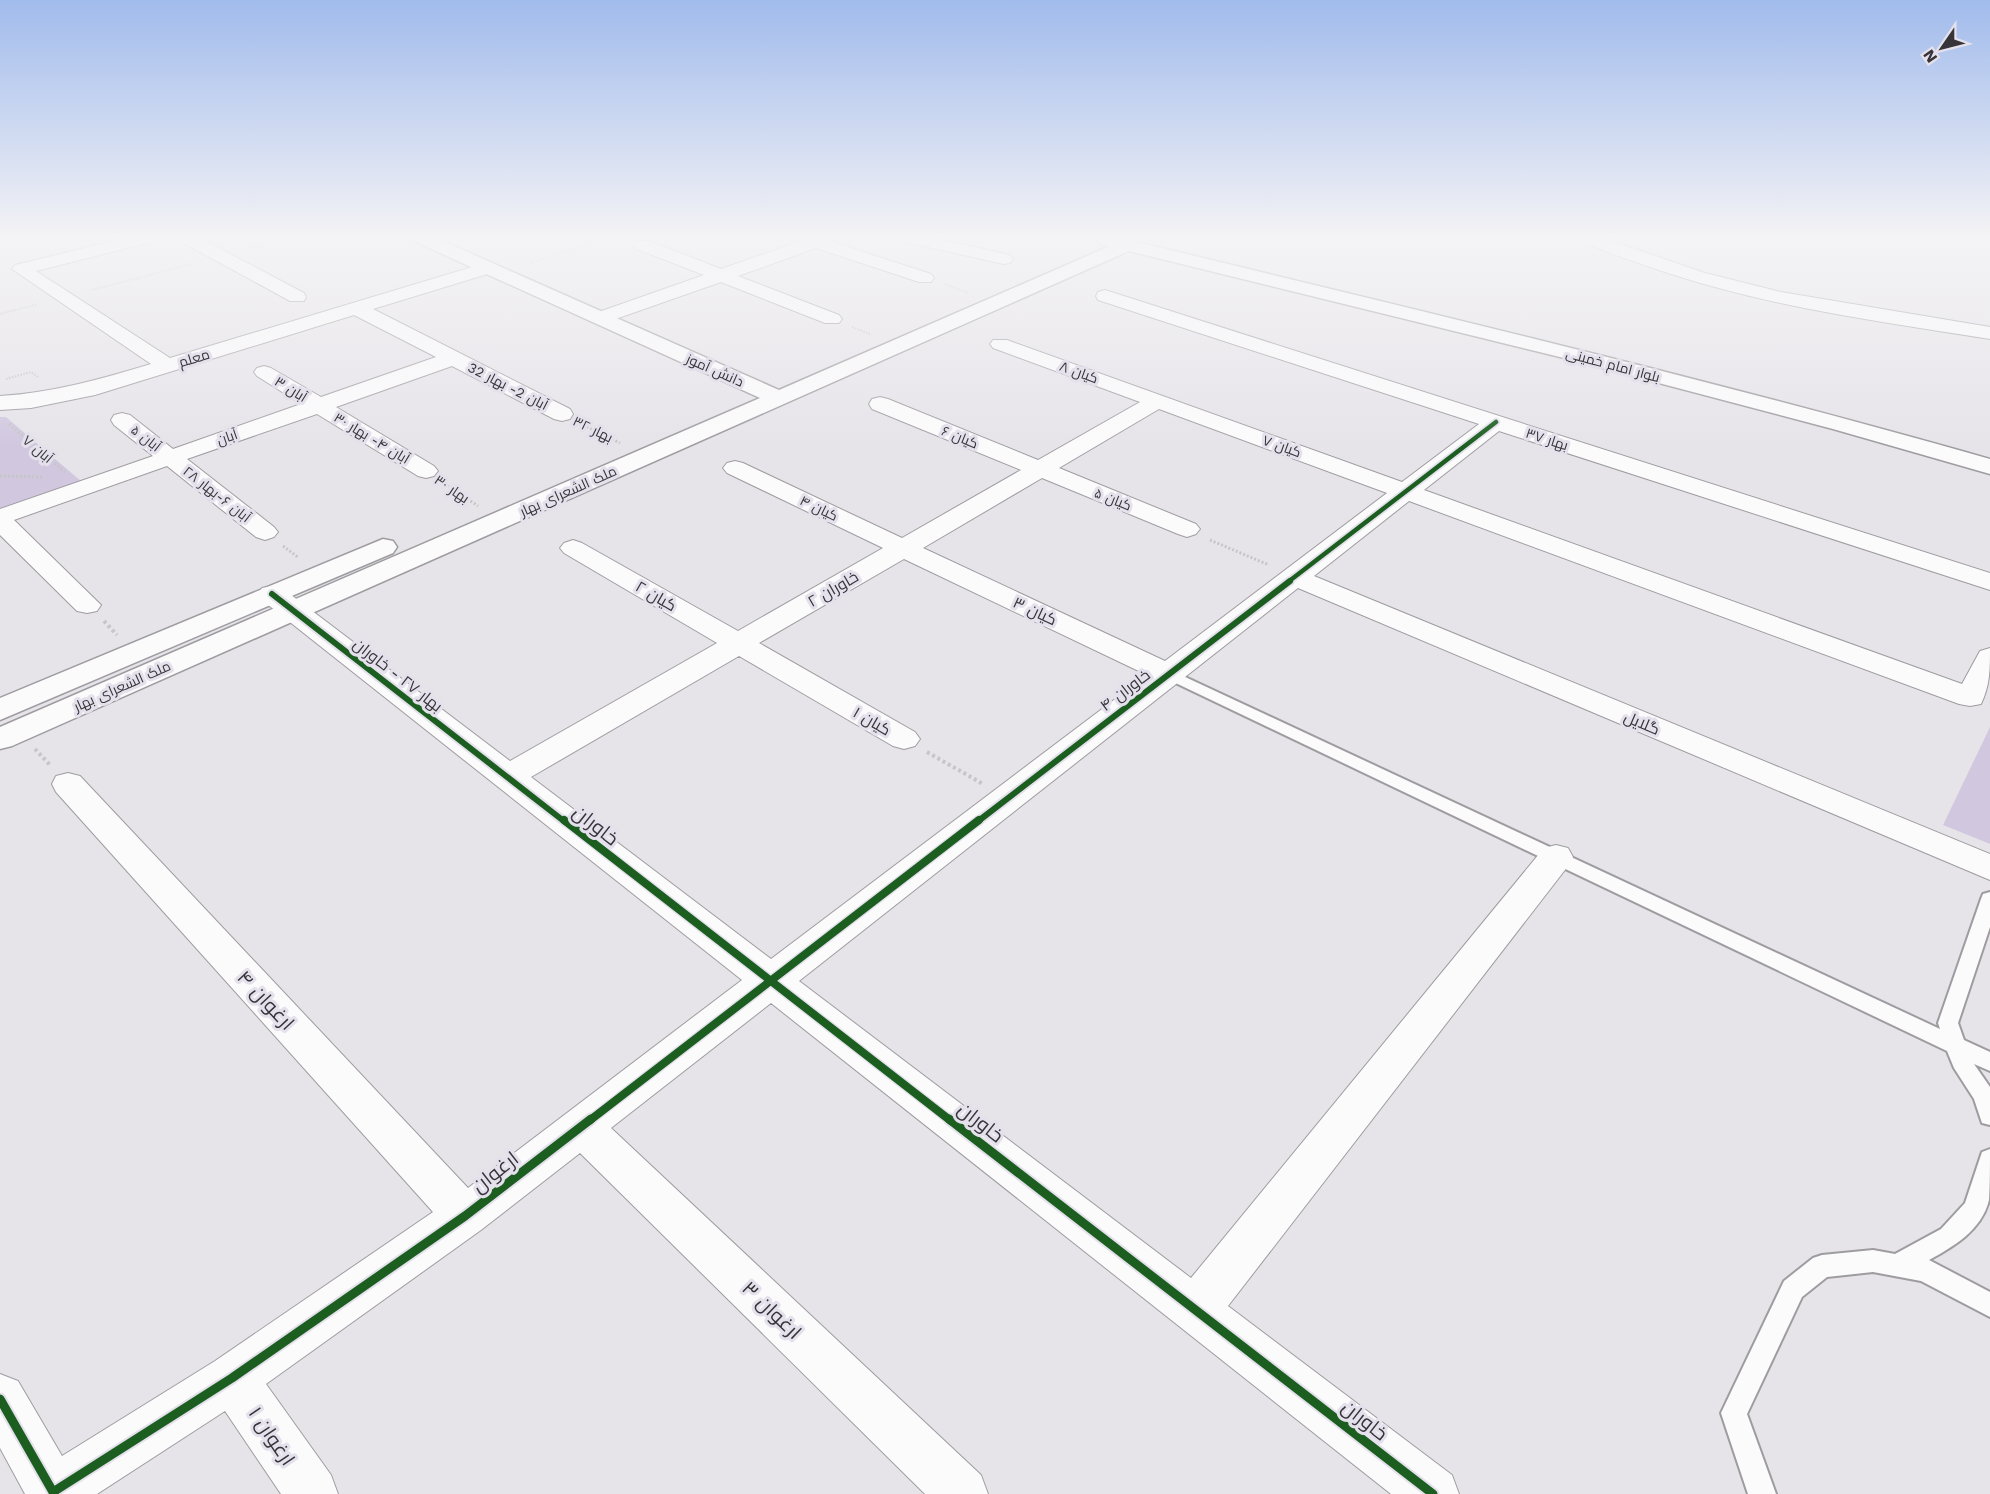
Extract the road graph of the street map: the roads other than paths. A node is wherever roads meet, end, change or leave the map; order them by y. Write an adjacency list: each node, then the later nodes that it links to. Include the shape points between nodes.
1 (80, 308): 17 (street)
2 (356, 308): 16 (street, آبان 2- بهار 32); 17 (street, معلم)
3 (577, 308): 12 (street, دانش آموز)
4 (629, 308): 12 (street)
5 (804, 308): 13 (street)
6 (945, 308): 19 (street, ملک الشعرای بهار)
7 (970, 308): 20 (street, ملک الشعرای بهار)
8 (1141, 308): 27 (street, بهار ۳۷)
9 (1386, 308): 30 (street, بلوار امام خمینی, via 1841,424)
10 (1447, 308): 28 (street, بلوار امام خمینی, via 1853,409)
11 (1831, 308): 14 (street)
12 (600, 318): 19 (street, دانش آموز)
13 (832, 319)
14 (1990, 333)
15 (1000, 344): 21 (street, کیان ۸)
16 (454, 358): 24 (street, آبان); 25 (street, آبان 2- بهار 32)
17 (168, 366): 22 (street, معلم, via 87,390)
18 (264, 372): 24 (street, آبان ۳)
19 (756, 388): 20 (street, دانش آموز); 42 (street, ملک الشعرای بهار, via 478,506)
20 (779, 398): 42 (street, ملک الشعرای بهار)
21 (1158, 401): 32 (street, خاوران ۲); 34 (street, کیان ۷)
22 (0, 403)
23 (880, 404): 32 (street, کیان ۶)
24 (318, 405): 29 (street, آبان); 33 (street, آبان ۴- بهار ۳۰)
25 (562, 414)
26 (123, 420): 29 (street, آبان ۵)
27 (1496, 422): 34 (street, خاوران ۴); 41 (street, بهار ۳۷)
28 (1990, 448)
29 (170, 457): 35 (street, آبان); 37 (street, آبان ۶-بهار ۲۸)
30 (1990, 467)
31 (735, 468): 39 (street, کیان ۴)
32 (1040, 469): 36 (street, کیان ۵); 39 (street, خاوران ۲)
33 (426, 471)
34 (1406, 492): 40 (street, خاوران ۴); 45 (street, کیان ۷, via 1970,697)
35 (0, 519): 43 (street)
36 (1187, 529)
37 (265, 532)
38 (573, 548): 44 (street, کیان ۲)
39 (902, 549): 44 (street, خاوران ۲); 46 (street, کیان ۳)
40 (1294, 577): 46 (street, خاوران ۴); 53 (street, گلایل)
41 (1990, 582)
42 (282, 602): 47 (street, ملک الشعرای بهار, via 135,652); 48 (street, ملک الشعرای بهار); 50 (street, بهار ۲۷ - خاوران)
43 (87, 605)
44 (738, 644): 49 (street, کیان ۱); 50 (street, خاوران ۲)
45 (1990, 657)
46 (1168, 674): 52 (lane); 55 (street, خاوران ۴)
47 (0, 710)
48 (9, 735)
49 (904, 739)
50 (507, 777): 55 (street, خاوران)
51 (68, 784): 61 (street, ارغوان ۴)
52 (1556, 857): 56 (lane); 64 (street)
53 (1990, 868)
54 (1990, 899): 56 (lane, via 1948,1023)
55 (771, 980): 59 (street, ارغوان); 64 (street, خاوران)
56 (1956, 1045): 57 (lane); 58 (lane, via 1961,1062 1984,1096)
57 (1990, 1062)
58 (1990, 1116)
59 (581, 1126): 61 (street, ارغوان); 68 (street, ارغوان ۳)
60 (1990, 1159): 62 (lane, via 1975,1209 1950,1237)
61 (465, 1216): 65 (street, ارغوان)
62 (1897, 1265): 63 (lane, via 1924,1270); 70 (lane, via 1874,1261 1822,1266 1792,1289 1734,1413)
63 (1990, 1305)
64 (1196, 1310): 69 (street, خاوران)
65 (232, 1378): 66 (street, ارغوان, via 53,1492); 67 (street, ارغوان ۱)
66 (0, 1399)
67 (312, 1494)
68 (962, 1494)
69 (1433, 1494)
70 (1761, 1494)

